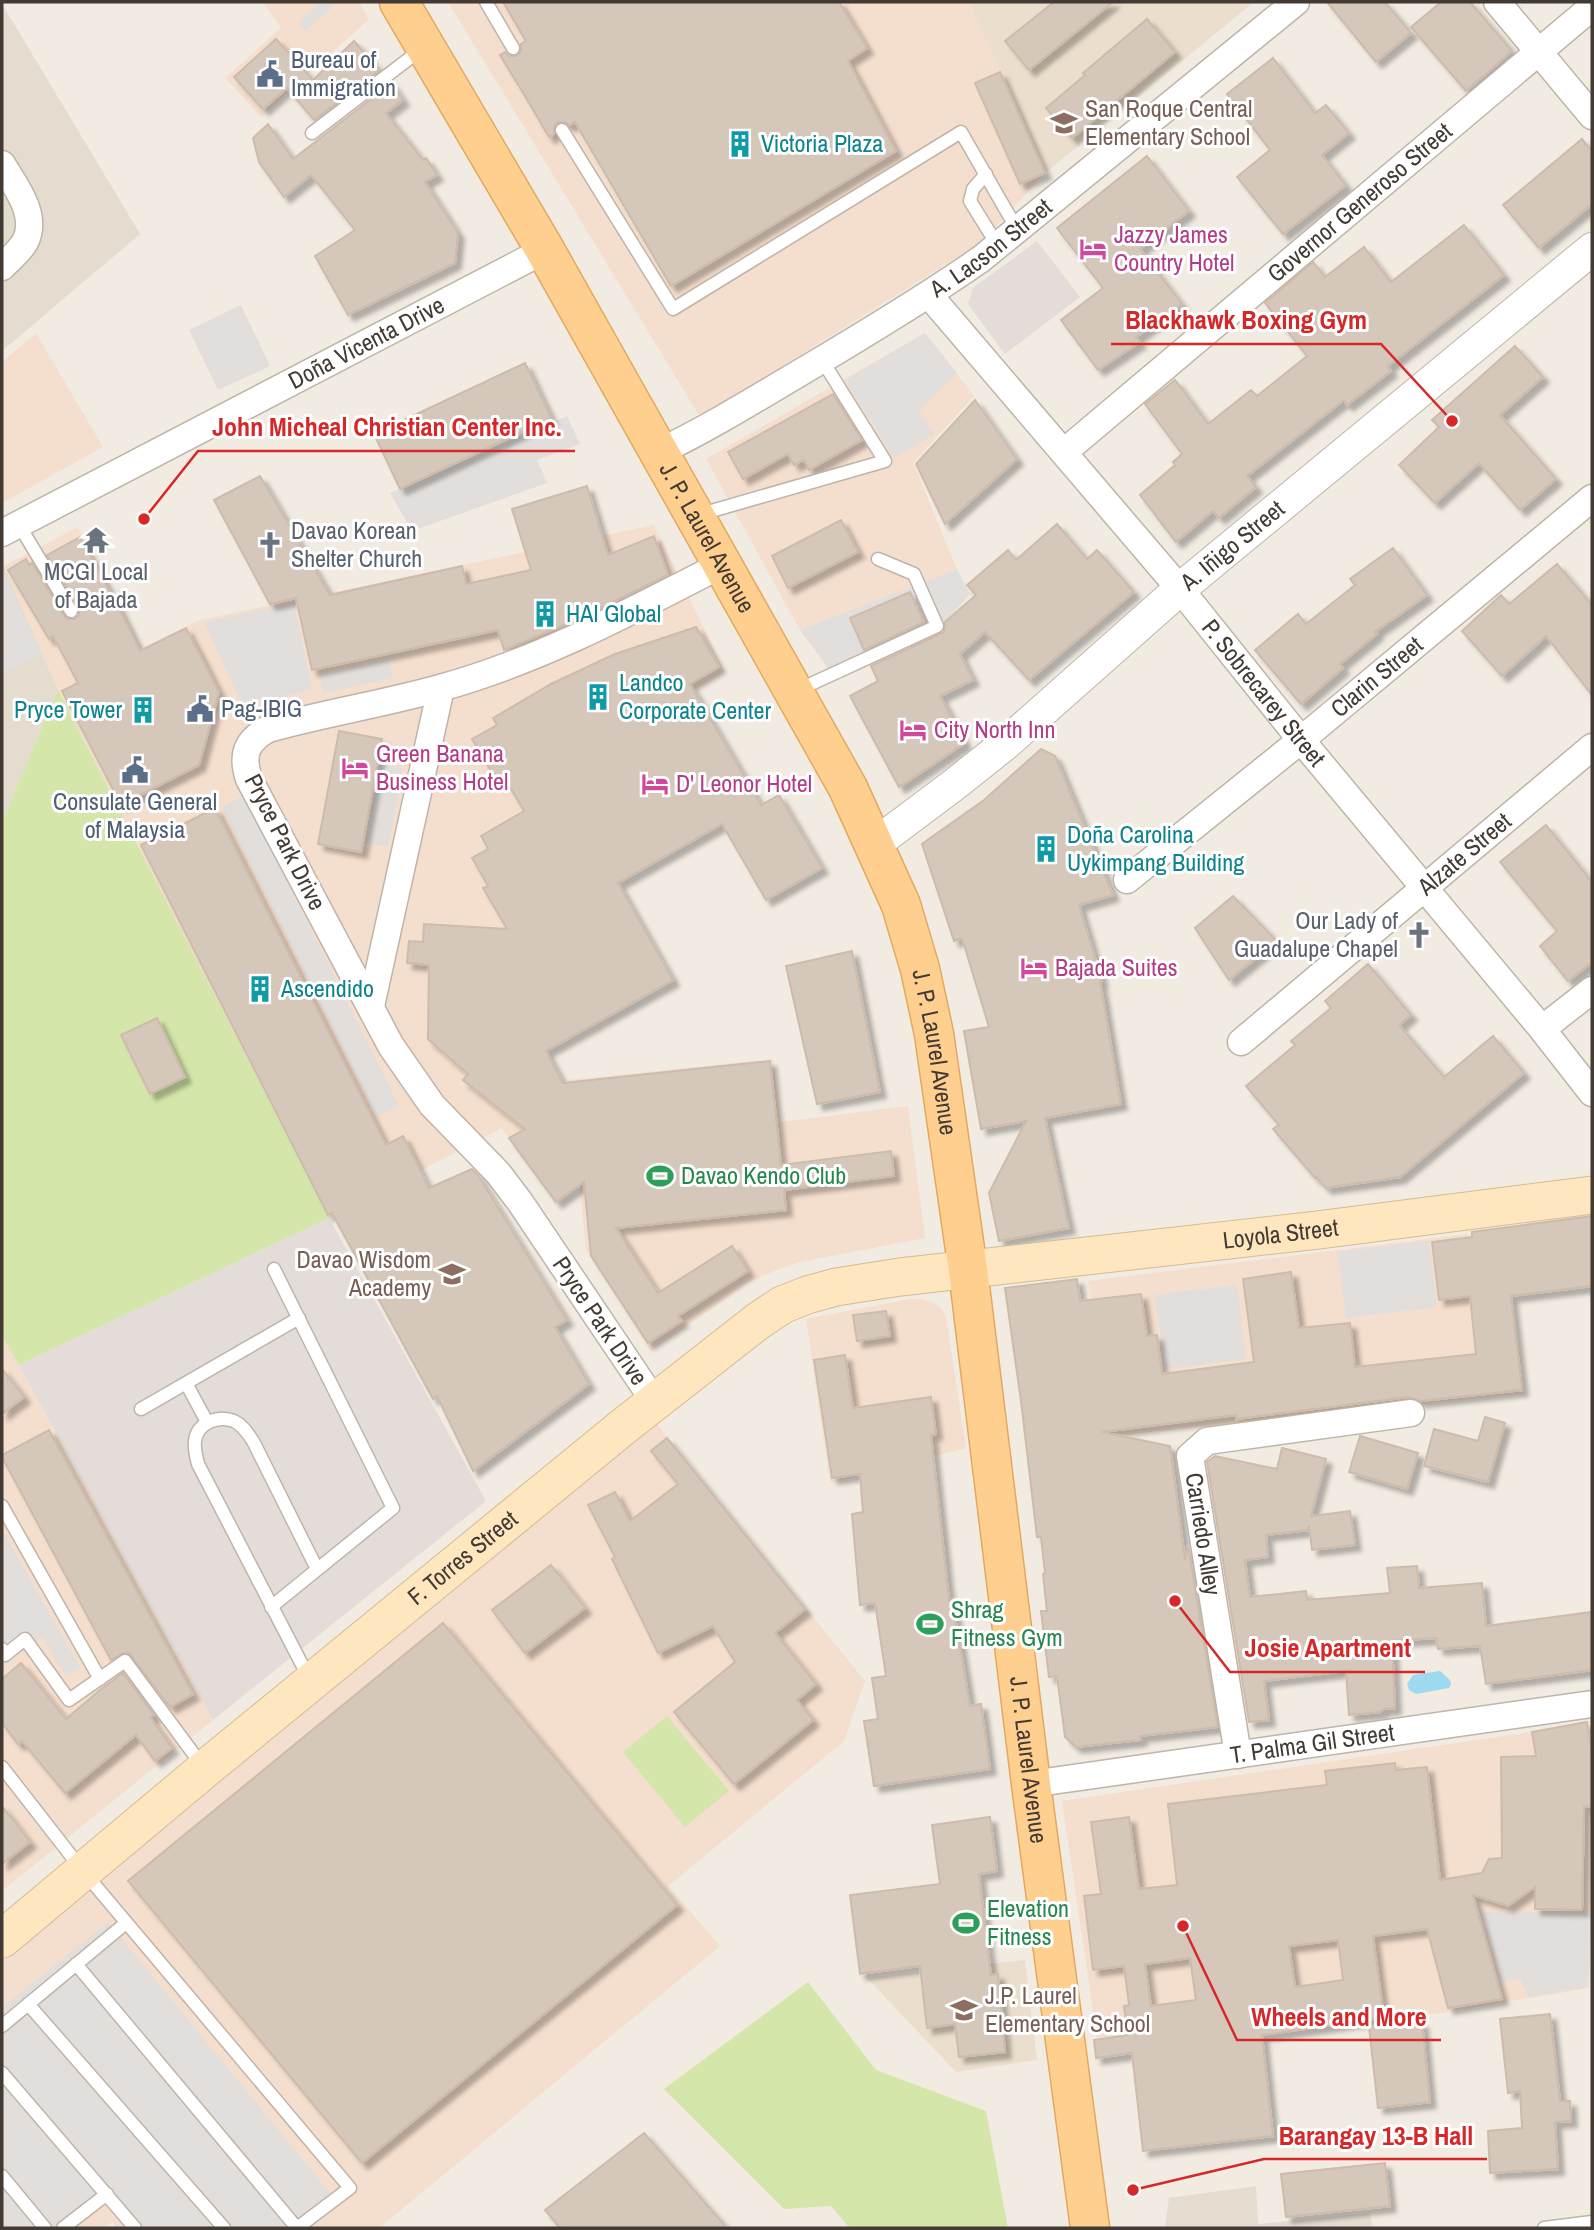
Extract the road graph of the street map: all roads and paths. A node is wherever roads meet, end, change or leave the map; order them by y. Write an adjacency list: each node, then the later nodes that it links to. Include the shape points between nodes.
1 (399, 2): 6 (main road, J. P. Laurel Avenue)
2 (486, 2): 7 (lane)
3 (1296, 2): 14 (street, A. Lacson Street)
4 (1497, 2): 8 (street)
5 (1592, 6): 8 (street, Governor Generoso Street)
6 (426, 46): 11 (lane); 16 (main road, J. P. Laurel Avenue)
7 (513, 48)
8 (1538, 51): 9 (street); 21 (street, Governor Generoso Street)
9 (1592, 116)
10 (562, 130): 13 (lane, via 673,309 961,132)
11 (312, 133)
12 (2, 164): 17 (street, via 25,205 29,227 20,249)
13 (986, 174): 14 (lane); 14 (lane, via 972,188 970,201)
14 (1008, 238): 18 (street, A. Lacson Street)
15 (1592, 249): 27 (street, A. Iñigo Street)
16 (545, 250): 20 (main road, J. P. Laurel Avenue); 24 (street, Doña Vicenta Drive)
17 (2, 267)
18 (929, 295): 19 (street, A. Lacson Street); 21 (street, P. Sobrecarey Street)
19 (822, 360): 20 (street, A. Lacson Street); 23 (lane, via 885,461)
20 (659, 453): 23 (main road, J. P. Laurel Avenue)
21 (1064, 453): 27 (street, P. Sobrecarey Street)
22 (1592, 498): 31 (street, Clarin Street)
23 (694, 516): 26 (main road, J. P. Laurel Avenue)
24 (10, 529): 28 (lane)
25 (878, 559): 30 (lane, via 914,574 937,626)
26 (723, 564): 29 (street, Pryce Park Drive, via 557,645); 30 (main road, J. P. Laurel Avenue)
27 (1180, 589): 31 (street, P. Sobrecarey Street); 33 (street, A. Iñigo Street, via 1004,744)
28 (71, 611)
29 (441, 688): 37 (street); 37 (street, Pryce Park Drive, via 268,729 257,734 246,756 249,779)
30 (794, 692): 33 (main road, J. P. Laurel Avenue)
31 (1301, 740): 34 (street, Clarin Street); 35 (street, P. Sobrecarey Street)
32 (1592, 747): 35 (street, Alzate Street)
33 (875, 844): 43 (main road, J. P. Laurel Avenue, via 901,905 920,969 934,1034)
34 (1127, 880)
35 (1425, 888): 38 (street, P. Sobrecarey Street); 39 (street, Alzate Street)
36 (1592, 990): 38 (street)
37 (372, 1006): 46 (street, Pryce Park Drive, via 391,1046 425,1094 520,1202)
38 (1542, 1029): 40 (street, P. Sobrecarey Street)
39 (1241, 1042)
40 (1592, 1093)
41 (1592, 1195): 43 (main road, Loyola Street)
42 (274, 1269): 44 (lane)
43 (968, 1270): 46 (main road, F. Torres Street, via 836,1287 793,1300 758,1321); 60 (main road, J. P. Laurel Avenue)
44 (299, 1318): 45 (lane); 51 (lane, via 393,1508)
45 (186, 1383): 47 (lane); 49 (lane)
46 (654, 1402): 55 (main road, F. Torres Street)
47 (141, 1409)
48 (1411, 1413): 57 (street, Carriedo Alley, via 1207,1441 1190,1456)
49 (207, 1422): 51 (lane, via 221,1418 235,1422 249,1435); 52 (lane, via 195,1440 198,1464)
50 (2, 1506): 54 (lane)
51 (317, 1569): 52 (lane)
52 (271, 1607): 55 (lane)
53 (2, 1649): 54 (lane, via 5,1655 24,1639 69,1700)
54 (100, 1679): 59 (lane, via 125,1661)
55 (311, 1682): 59 (main road, F. Torres Street)
56 (1592, 1704): 57 (street, T. Palma Gil Street)
57 (1238, 1755): 60 (street, T. Palma Gil Street)
58 (2, 1767): 61 (lane)
59 (205, 1769): 61 (main road, F. Torres Street)
60 (1031, 1784): 75 (main road, J. P. Laurel Avenue)
61 (83, 1871): 62 (lane); 63 (main road, F. Torres Street)
62 (126, 1923): 64 (lane); 64 (lane, via 350,2188 297,2228)
63 (2, 1939)
64 (76, 1964): 65 (lane)
65 (28, 2004): 66 (lane); 74 (lane)
66 (2, 2026)
67 (2, 2073): 69 (lane)
68 (2, 2176): 71 (lane)
69 (107, 2194): 72 (lane); 73 (lane)
70 (1592, 2222): 76 (lane)
71 (45, 2228)
72 (63, 2228)
73 (135, 2228)
74 (224, 2228)
75 (1090, 2228)
76 (1544, 2228)

